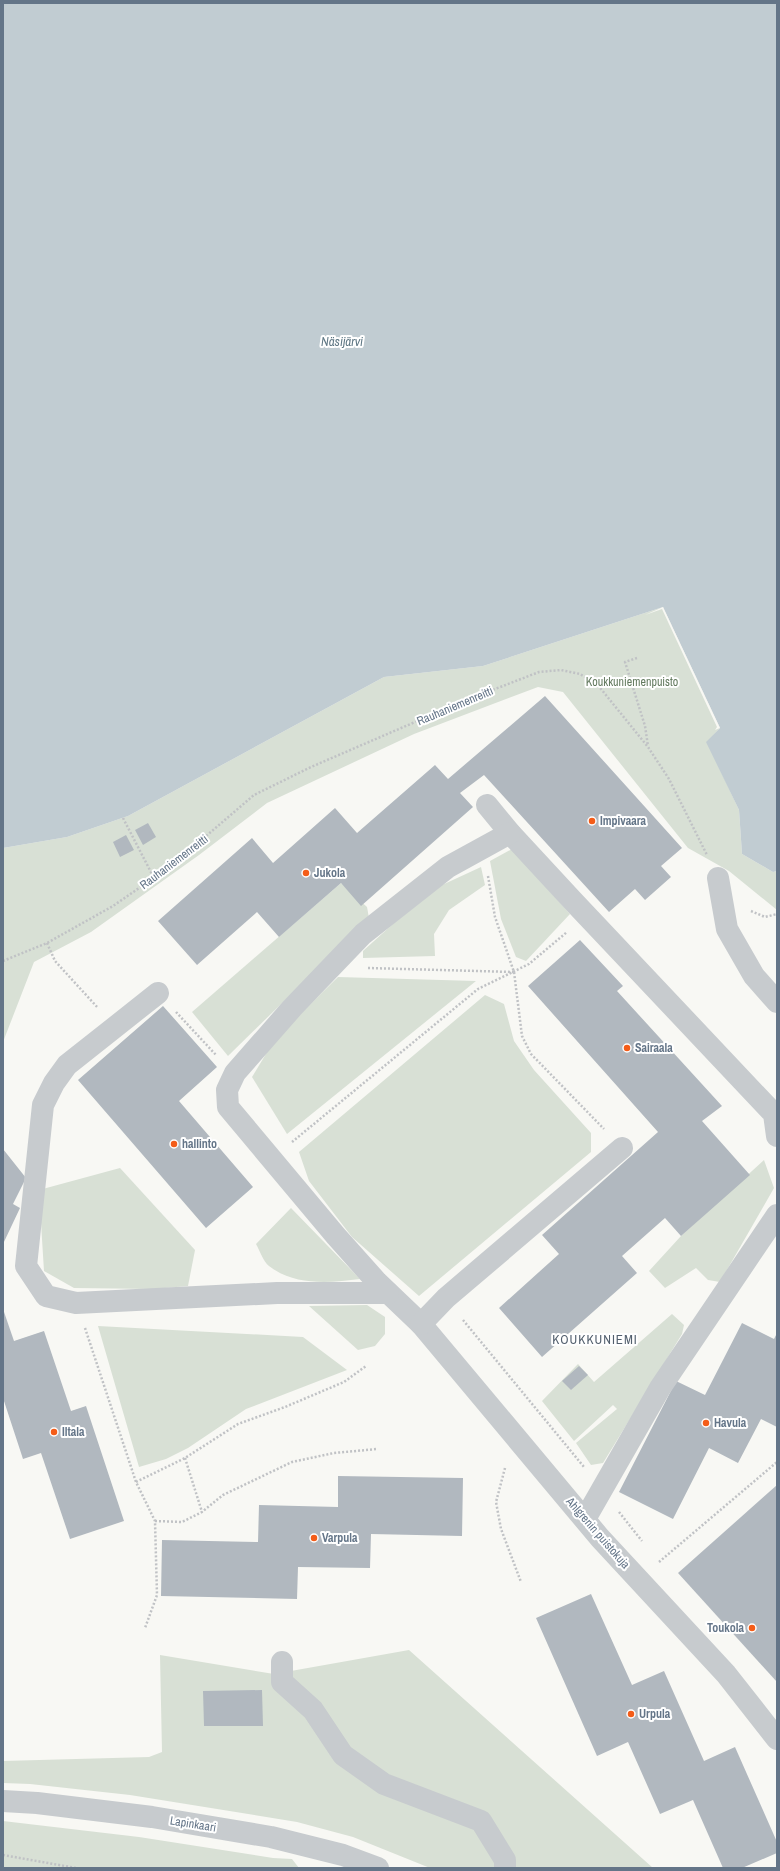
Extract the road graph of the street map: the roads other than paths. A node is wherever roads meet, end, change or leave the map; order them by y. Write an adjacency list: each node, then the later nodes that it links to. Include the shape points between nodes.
1 (487, 805): 2 (street)
2 (510, 833): 6 (street); 10 (street, Ahlgrenin puistokuja, via 448,867 363,934 292,1008 234,1075 227,1090 228,1107 336,1236)
3 (718, 878): 5 (street, via 727,929 754,976)
4 (158, 993): 10 (street, via 67,1065 43,1105 26,1266 46,1296 76,1303 277,1293)
5 (777, 1002)
6 (776, 1113): 7 (street)
7 (777, 1136)
8 (622, 1148): 11 (street, via 446,1298)
9 (777, 1215): 12 (street, via 660,1388)
10 (388, 1292): 11 (street, Ahlgrenin puistokuja)
11 (421, 1324): 12 (street, Ahlgrenin puistokuja)
12 (585, 1519): 14 (street, Ahlgrenin puistokuja, via 726,1674)
13 (282, 1662): 18 (street, via 282,1682 313,1710 343,1755 384,1784 481,1821 505,1860)
14 (777, 1739)
15 (3, 1801): 16 (street, Lapinkaari, via 152,1818 278,1839)
16 (337, 1862): 17 (street, Lapinkaari)
17 (378, 1868)
18 (505, 1868)

